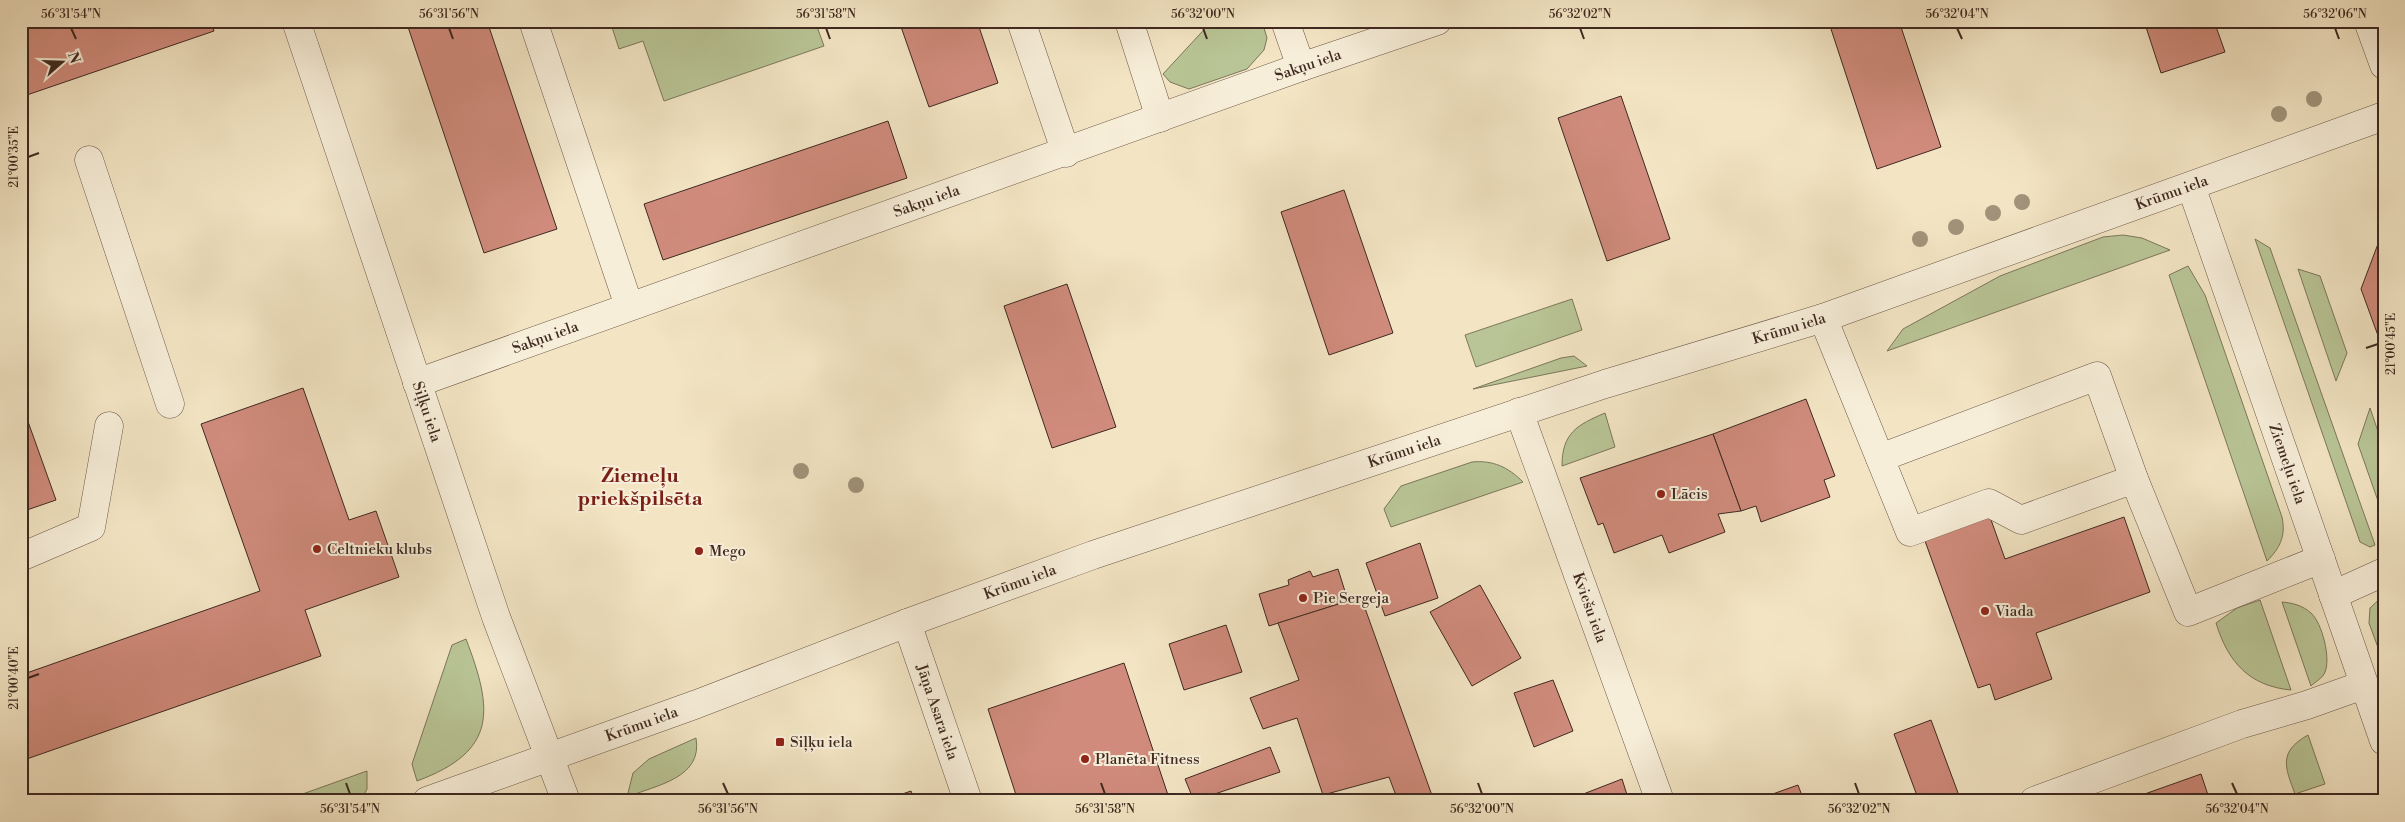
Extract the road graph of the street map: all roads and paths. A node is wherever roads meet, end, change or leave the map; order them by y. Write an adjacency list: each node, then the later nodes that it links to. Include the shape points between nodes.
1 (296, 21): 17 (street, Siļķu iela)
2 (532, 21): 15 (street)
3 (1021, 21): 12 (street)
4 (1129, 21): 11 (street)
5 (1285, 21): 9 (street)
6 (1437, 21): 9 (street, Sakņu iela)
7 (2368, 21): 8 (street)
8 (2384, 65)
9 (1301, 67): 11 (street, Sakņu iela)
10 (2384, 116): 14 (street, Krūmu iela)
11 (1160, 118): 12 (street, Sakņu iela)
12 (1066, 153): 15 (street, Sakņu iela)
13 (89, 160): 18 (street)
14 (2191, 186): 16 (street, Krūmu iela); 24 (street, Ziemeļu iela)
15 (629, 306): 17 (street, Sakņu iela)
16 (1823, 318): 19 (street, Krūmu iela); 21 (street)
17 (417, 383): 30 (street, Siļķu iela, via 496,617)
18 (170, 404)
19 (1519, 412): 27 (street, Krūmu iela, via 1093,555); 34 (street, Kviešu iela)
20 (109, 426): 23 (street, via 91,527)
21 (1880, 458): 22 (street, via 1910,532 1989,503 2021,520); 22 (street, via 2097,376)
22 (2134, 479): 24 (street, via 2188,612)
23 (21, 557)
24 (2321, 559): 26 (street, Ziemeļu iela)
25 (2384, 572): 26 (street)
26 (2333, 595): 28 (street, Ziemeļu iela)
27 (907, 623): 30 (street, Krūmu iela); 33 (street, Jāņa Asara iela)
28 (2364, 685): 29 (street, Ziemeļu iela); 35 (street, via 2242,724)
29 (2384, 741)
30 (550, 758): 31 (street, Krūmu iela); 32 (street, Siļķu iela)
31 (427, 801)
32 (566, 801)
33 (968, 801)
34 (1660, 801)
35 (2034, 801)

